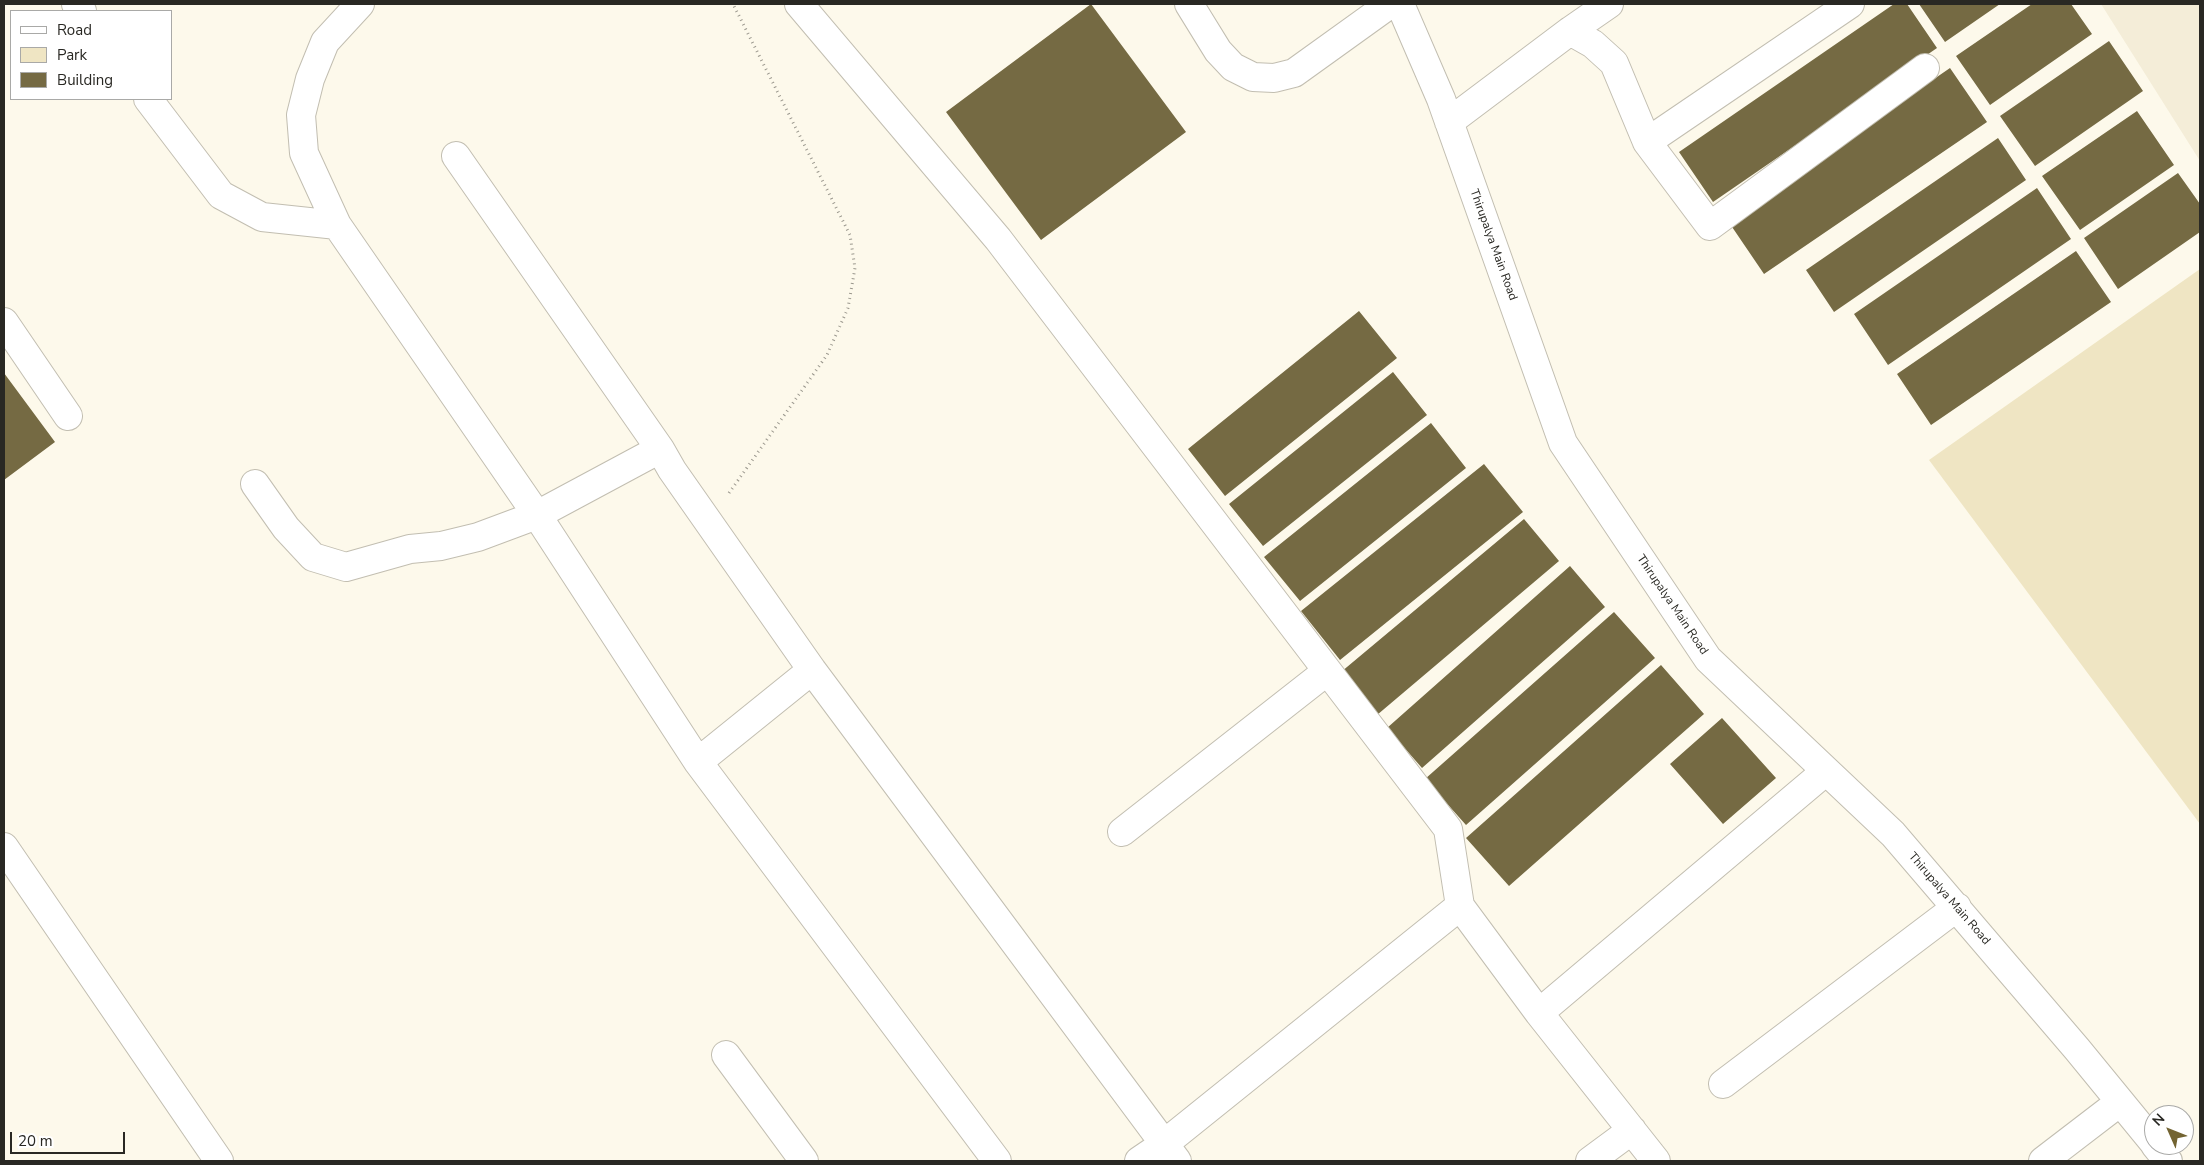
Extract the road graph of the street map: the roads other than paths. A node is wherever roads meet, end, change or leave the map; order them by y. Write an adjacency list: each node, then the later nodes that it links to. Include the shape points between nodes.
1 (360, 4): 14 (street, via 325,42 310,79 301,115 304,153)
2 (799, 4): 21 (street, via 998,239)
3 (1189, 4): 4 (street, via 1218,51 1233,67 1253,77 1274,78 1294,73)
4 (1390, 4)
5 (1400, 4): 11 (street, Thirupalya Main Road)
6 (1610, 4): 8 (street)
7 (1850, 4): 12 (street)
8 (1570, 31): 11 (street); 12 (street, via 1593,44 1614,63)
9 (1924, 68): 12 (street, via 1710,226)
10 (149, 100): 14 (street, via 221,196 262,217)
11 (1449, 122): 23 (street, Thirupalya Main Road, via 1563,443 1708,659)
12 (1647, 142)
13 (456, 156): 17 (street)
14 (337, 225): 19 (street)
15 (4, 322): 16 (street)
16 (68, 416)
17 (660, 449): 19 (street); 20 (street)
18 (255, 484): 19 (street, via 286,528 313,557 346,567 410,549 478,537)
19 (537, 515): 22 (street)
20 (812, 670): 22 (street); 34 (street)
21 (1326, 672): 24 (street); 26 (street, via 1448,829)
22 (698, 762): 37 (street)
23 (1826, 771): 27 (street, Thirupalya Main Road, via 1893,834); 28 (street)
24 (1122, 832)
25 (4, 847): 35 (street)
26 (1460, 906): 28 (street); 34 (street)
27 (1957, 907): 30 (street); 31 (street, Thirupalya Main Road)
28 (1539, 1013): 32 (street)
29 (726, 1054): 36 (street)
30 (1723, 1084)
31 (2120, 1102): 33 (street, Thirupalya Main Road); 41 (street)
32 (1632, 1130): 39 (street); 40 (street)
33 (2144, 1131)
34 (1171, 1152): 38 (street)
35 (218, 1161)
36 (804, 1161)
37 (997, 1161)
38 (1139, 1161)
39 (1590, 1161)
40 (1656, 1161)
41 (2043, 1161)

